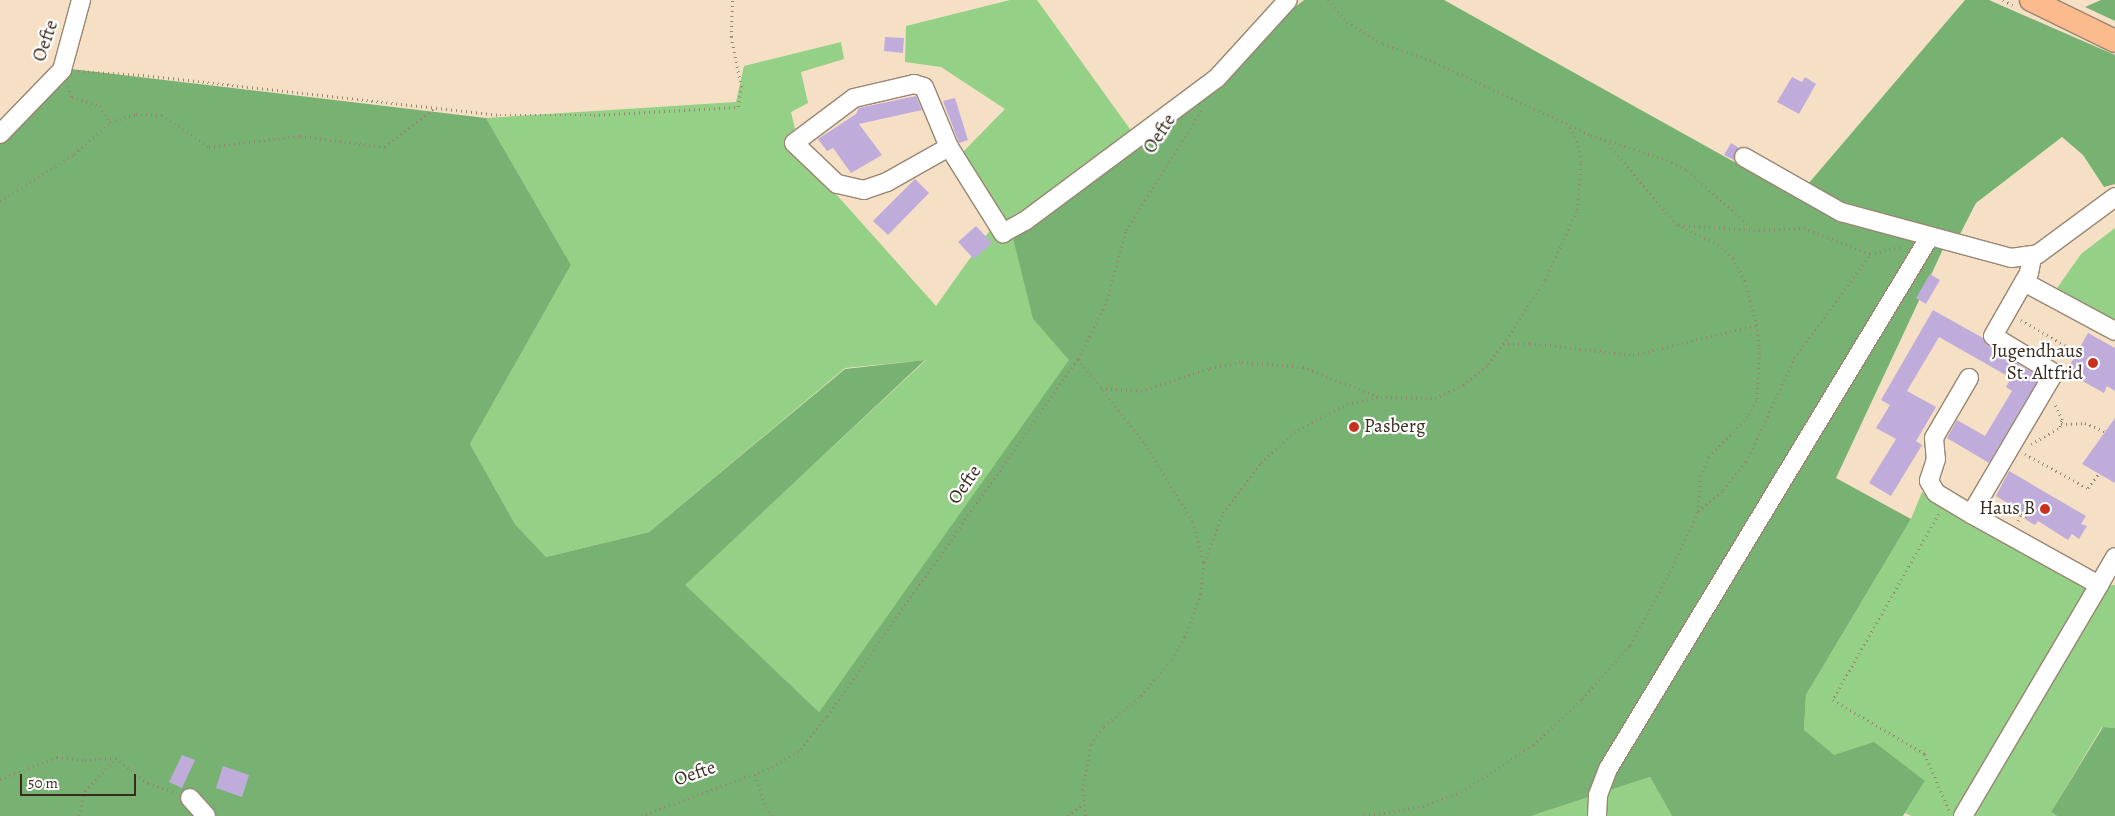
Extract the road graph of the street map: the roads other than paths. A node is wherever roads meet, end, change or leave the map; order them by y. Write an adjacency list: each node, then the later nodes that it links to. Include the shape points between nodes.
1 (81, 0): 5 (street, Oefte, via 62,70)
2 (1288, 0): 6 (street, Oefte, via 1217,78 1025,221 1003,233)
3 (2031, 0): 4 (main road)
4 (2115, 41)
5 (0, 134)
6 (950, 146): 6 (street, via 924,87 914,84 854,98 794,143 837,184 864,190 887,182)
7 (1744, 156): 9 (street, via 1841,212)
8 (2115, 197): 10 (street)
9 (1929, 238): 10 (street, via 2011,258); 19 (street, via 1608,769 1598,796)
10 (2032, 257): 11 (street, via 2030,273)
11 (2020, 288): 12 (street); 14 (street, via 1993,336 2054,372 2014,449)
12 (2115, 331)
13 (1968, 378): 14 (street, via 1934,438 1936,459 1929,481 1932,489)
14 (1971, 514): 16 (street)
15 (2115, 557): 16 (street)
16 (2100, 585): 20 (street)
17 (190, 798): 18 (street)
18 (206, 816)
19 (1597, 816)
20 (1963, 816)

